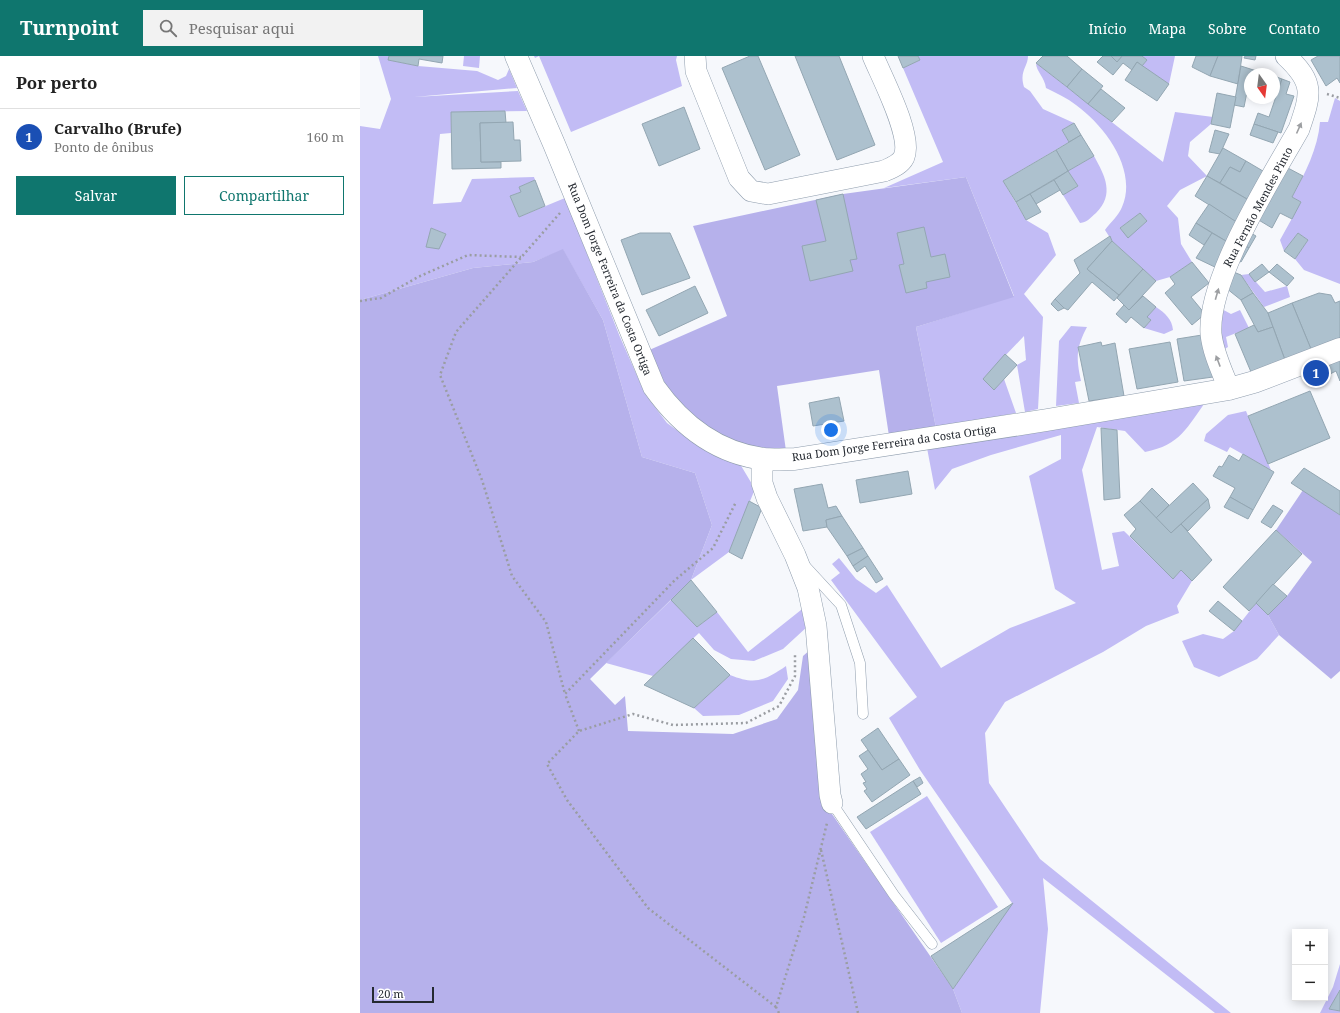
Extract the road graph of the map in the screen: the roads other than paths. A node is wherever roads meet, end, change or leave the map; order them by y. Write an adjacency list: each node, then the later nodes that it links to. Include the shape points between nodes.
1 (516, 56): 7 (street, Rua Dom Jorge Ferreira da Costa Ortiga, via 654,387 668,408 718,446)
2 (695, 56): 3 (street, via 696,71 740,178 751,191 768,194 884,171 896,166 903,158 906,146 905,132)
3 (874, 56)
4 (1286, 56): 6 (street, Rua Fernão Mendes Pinto, one-way to 4, via 1214,350 1211,332 1214,308 1224,273 1238,241 1299,128 1306,110 1309,92 1306,81 1301,69)
5 (1340, 349): 6 (street, Rua Dom Jorge Ferreira da Costa Ortiga)
6 (1229, 389): 7 (street, Rua Dom Jorge Ferreira da Costa Ortiga, via 795,459)
7 (765, 459): 8 (street, via 762,483)
8 (795, 555): 9 (lane, via 841,605 860,663); 10 (street, via 808,588 816,626)
9 (863, 714)
10 (832, 803): 11 (lane, via 894,895)
11 (932, 944)

